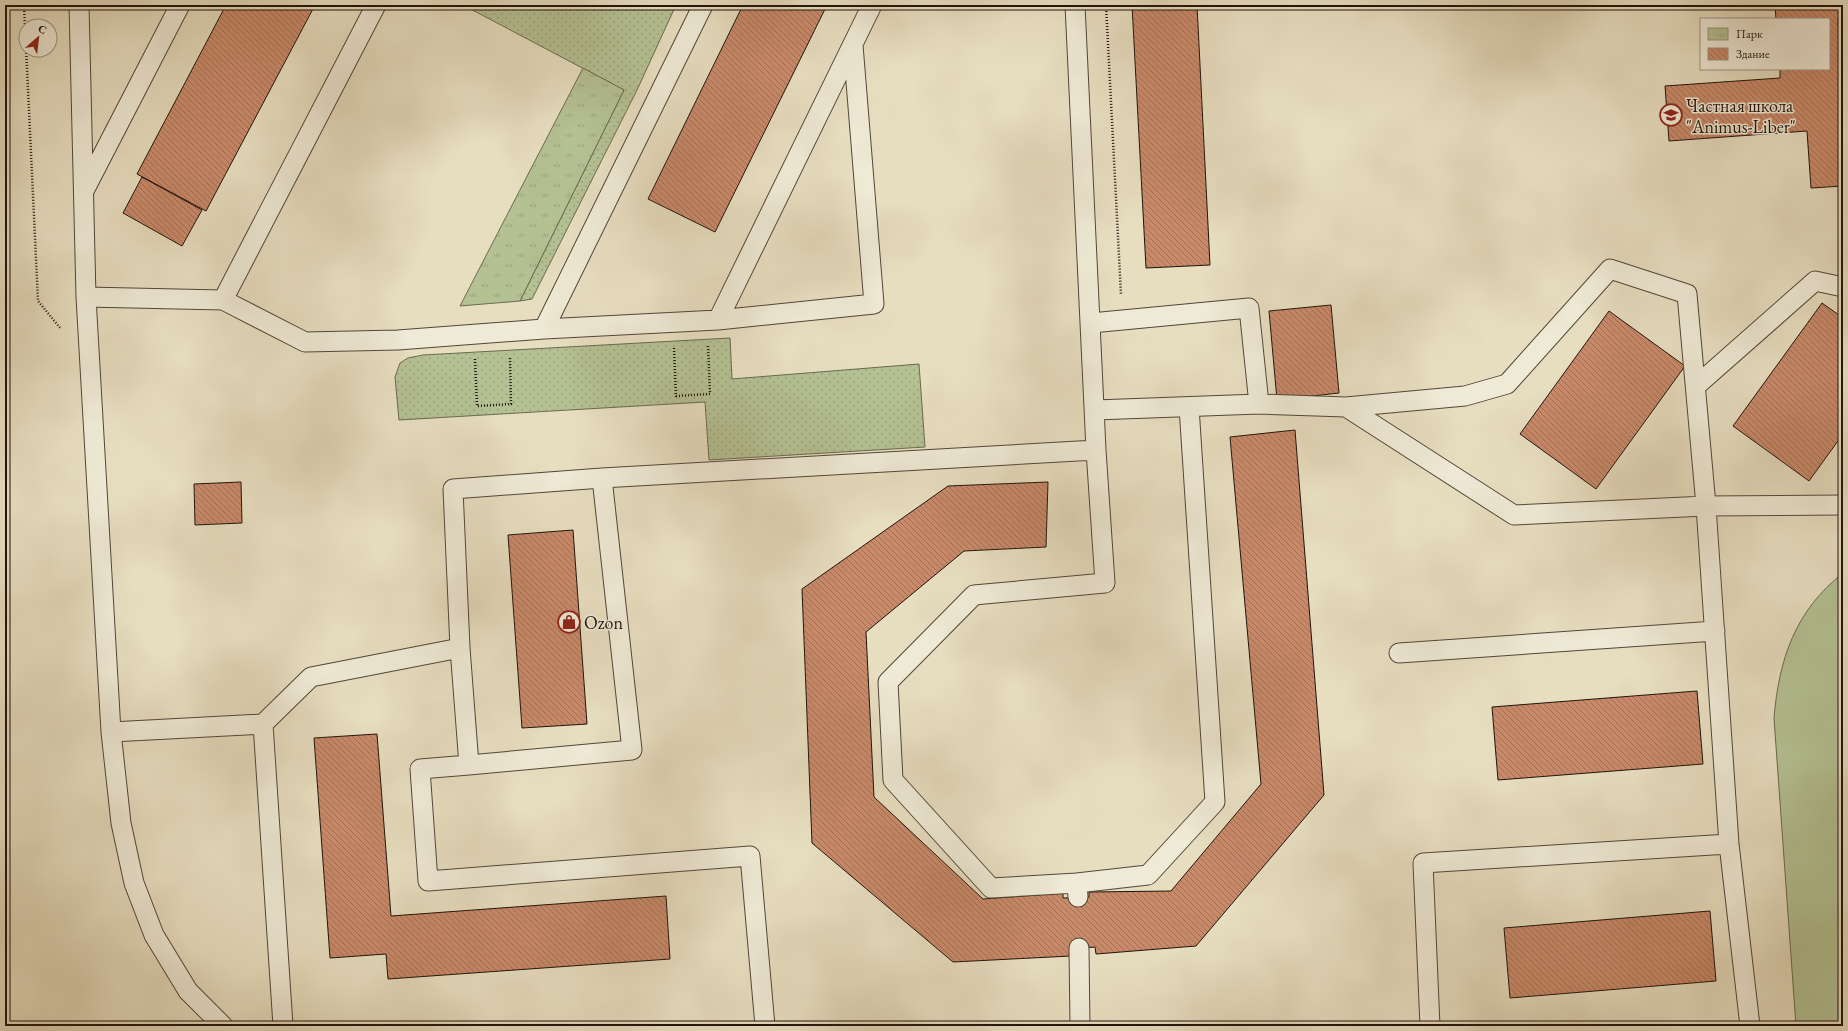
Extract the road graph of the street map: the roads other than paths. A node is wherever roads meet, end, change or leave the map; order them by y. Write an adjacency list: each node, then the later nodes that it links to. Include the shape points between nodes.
1 (79, 5): 8 (lane)
2 (180, 5): 8 (lane)
3 (376, 5): 11 (lane)
4 (703, 5): 14 (lane)
5 (872, 5): 7 (lane)
6 (1075, 5): 13 (lane)
7 (853, 45): 12 (lane); 12 (lane, via 874,304)
8 (84, 190): 10 (lane)
9 (1843, 287): 15 (lane, via 1815,281)
10 (86, 297): 11 (lane); 28 (lane)
11 (223, 300): 14 (lane, via 305,342 398,340)
12 (713, 320): 14 (lane)
13 (1091, 323): 16 (lane, via 1249,308); 19 (lane)
14 (544, 329)
15 (1696, 386): 18 (lane, via 1687,294 1610,269 1507,384 1466,396); 23 (lane)
16 (1259, 404): 17 (lane); 18 (lane)
17 (1189, 407): 19 (lane); 20 (lane, via 1215,802 1148,875 1077,890 991,888 893,780 888,682 974,595 1105,583)
18 (1346, 407): 23 (lane, via 1514,515)
19 (1095, 410): 20 (lane)
20 (1096, 450): 21 (lane)
21 (602, 478): 25 (lane, via 453,489); 29 (lane, via 632,750)
22 (1843, 505): 23 (lane)
23 (1706, 506): 24 (lane)
24 (1715, 631): 26 (lane); 30 (lane)
25 (460, 648): 27 (lane, via 311,677); 29 (lane)
26 (1399, 653)
27 (263, 724): 28 (lane); 33 (lane)
28 (111, 732): 32 (lane, via 121,823 134,883 154,935 188,991)
29 (469, 765): 34 (lane, via 420,769 428,880 750,856)
30 (1729, 844): 36 (lane, via 1423,863); 37 (lane)
31 (1079, 948): 35 (lane)
32 (223, 1026)
33 (283, 1026)
34 (765, 1026)
35 (1080, 1026)
36 (1430, 1026)
37 (1750, 1026)

